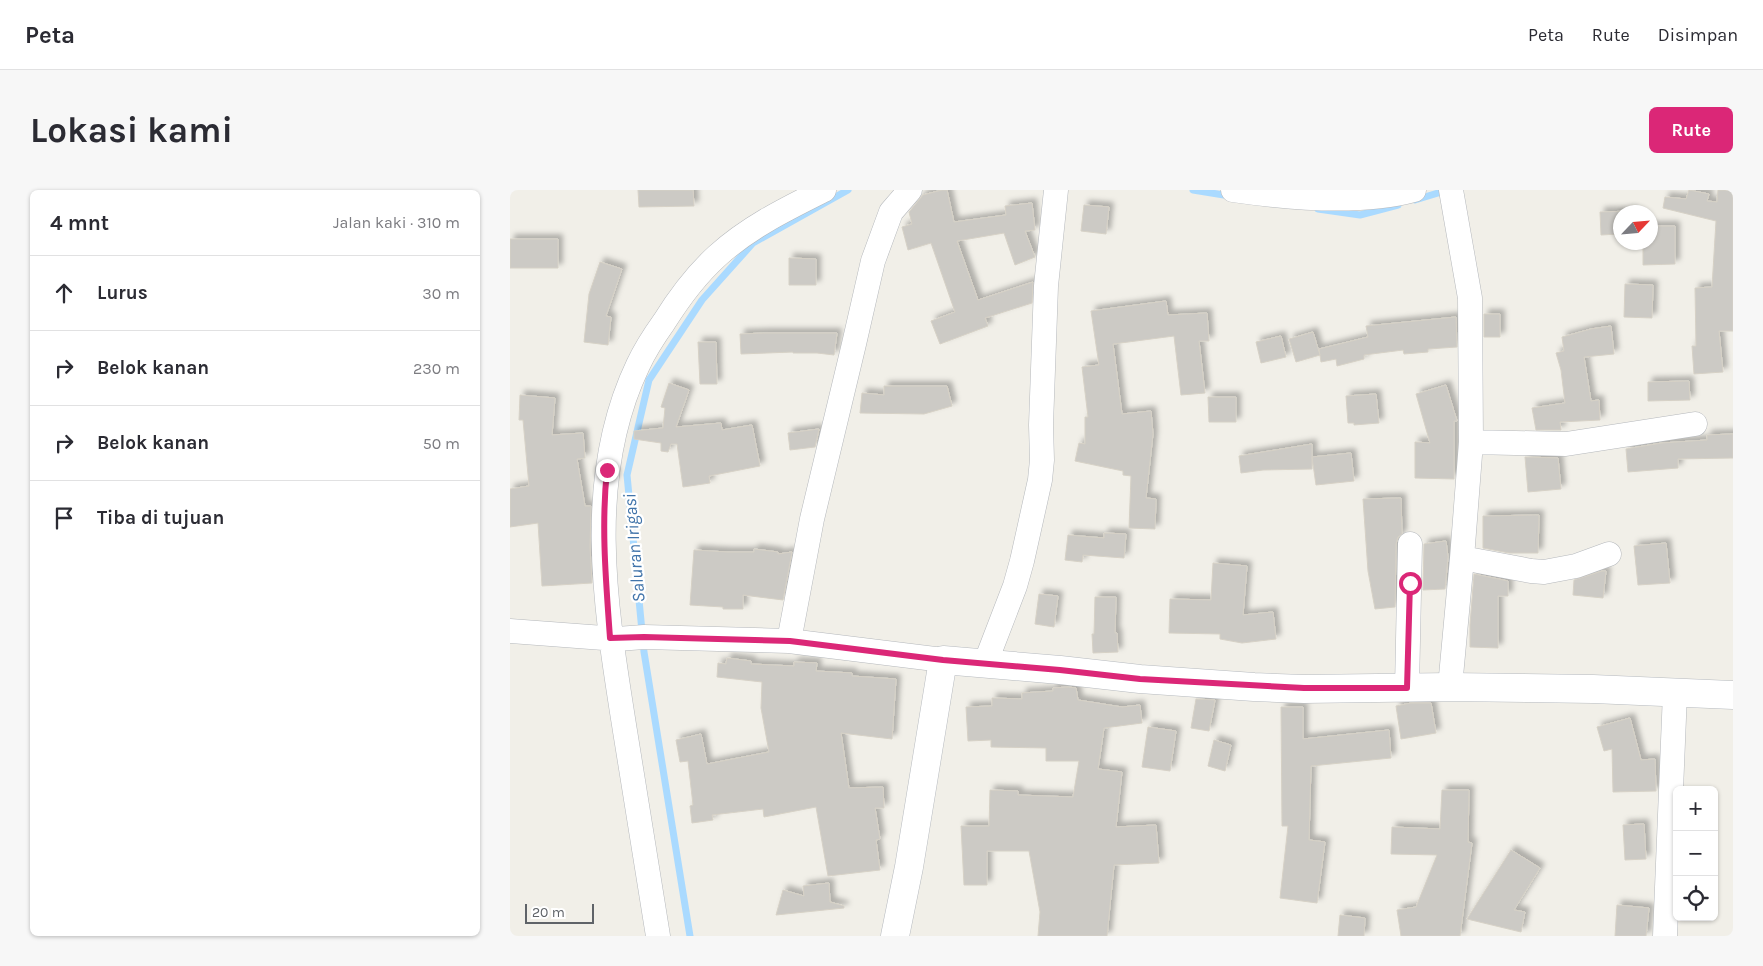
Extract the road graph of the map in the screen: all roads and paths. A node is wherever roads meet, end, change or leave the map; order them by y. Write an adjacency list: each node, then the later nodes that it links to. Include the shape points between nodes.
1 (824, 190): 13 (street, via 750,230 717,255 676,302 638,365 615,429 604,498 604,543)
2 (910, 190): 14 (street, via 891,212 873,261 812,519)
3 (1233, 190): 4 (street, via 1334,199 1395,195)
4 (1414, 190)
5 (1056, 192): 16 (street, via 1046,286 1040,480 1015,586)
6 (1452, 195): 8 (street, via 1470,298)
7 (1695, 424): 8 (street, via 1566,444)
8 (1471, 442): 11 (street)
9 (1410, 544): 18 (street)
10 (1609, 554): 11 (street, via 1576,566 1544,572)
11 (1462, 558): 17 (street)
12 (510, 631): 13 (street)
13 (614, 639): 14 (street); 21 (street)
14 (790, 641): 15 (street)
15 (943, 660): 16 (street); 22 (street)
16 (986, 664): 18 (street, via 1254,687)
17 (1450, 687): 18 (street); 19 (street)
18 (1407, 688)
19 (1675, 693): 20 (street); 23 (street)
20 (1733, 695)
21 (658, 936)
22 (895, 936)
23 (1665, 936)

